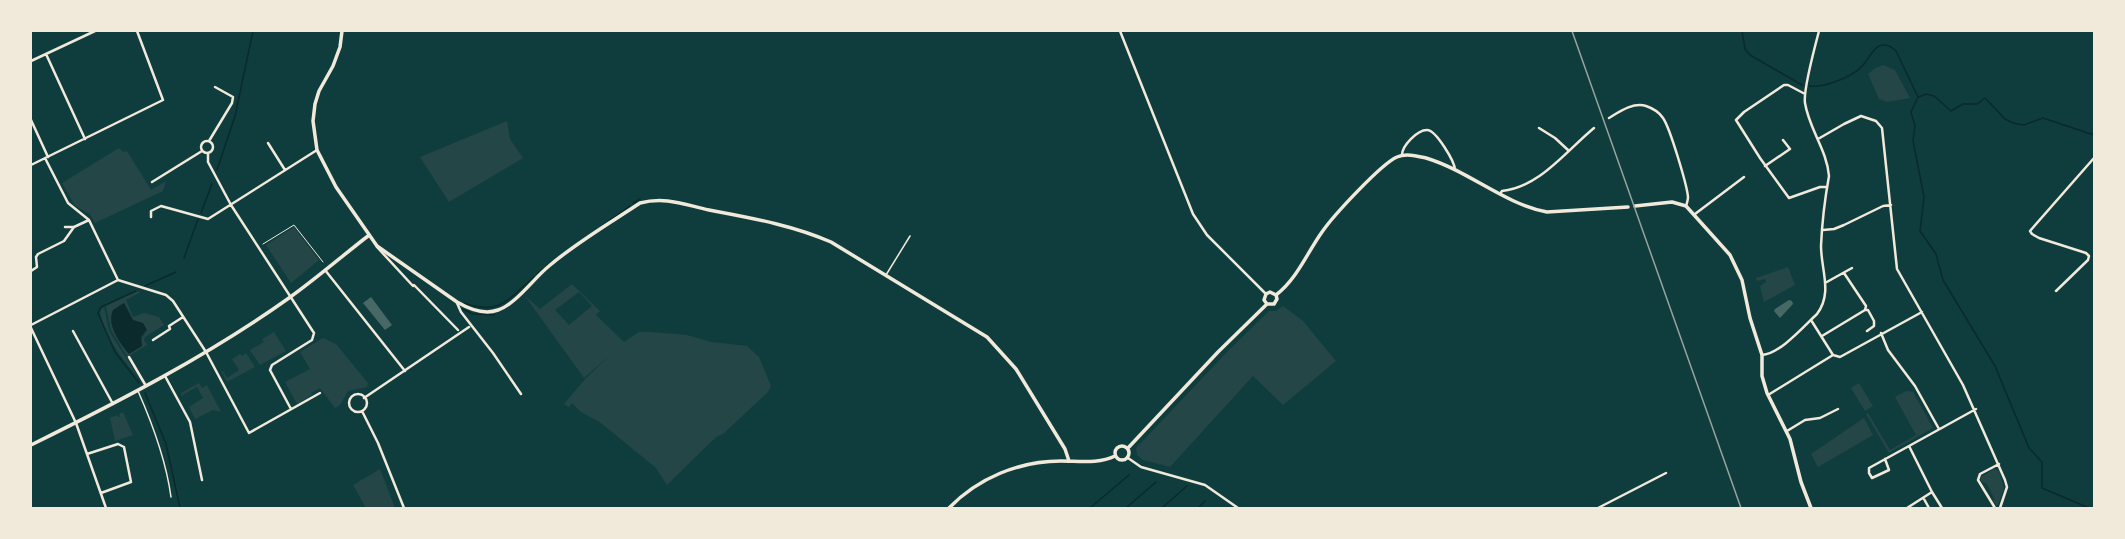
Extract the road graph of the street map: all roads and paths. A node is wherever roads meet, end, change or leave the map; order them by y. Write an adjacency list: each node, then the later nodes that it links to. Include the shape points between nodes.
1 (95, 31): 6 (street)
2 (137, 31): 14 (street, via 163,100)
3 (342, 31): 19 (street, via 340,48 315,104 313,121)
4 (1120, 31): 58 (street, via 1193,214 1207,235)
5 (1819, 31): 9 (street)
6 (46, 54): 7 (street); 14 (street)
7 (31, 60)
8 (215, 86): 17 (street, via 233,97)
9 (1805, 94): 15 (street, via 1808,115); 27 (street, via 1784,85 1737,117 1737,123)
10 (1609, 118): 37 (street, via 1635,105 1644,105 1662,117 1668,126 1685,185 1688,197)
11 (31, 120): 24 (street)
12 (1539, 128): 20 (street)
13 (1594, 128): 20 (street)
14 (85, 139): 24 (street)
15 (1818, 139): 32 (street, via 1829,167); 35 (street, via 1862,116 1876,121 1884,134)
16 (1783, 140): 27 (street, via 1790,149)
17 (209, 141): 21 (street, via 201,145); 22 (street, via 213,149)
18 (268, 143): 28 (street)
19 (317, 150): 28 (street); 45 (street, via 336,187)
20 (1568, 150): 33 (street, via 1536,179 1523,187 1502,191)
21 (202, 151): 22 (street); 31 (street)
22 (208, 153): 34 (street, via 208,162)
23 (1402, 155): 29 (street, via 1426,158); 29 (street, via 1403,149 1417,135 1431,131 1452,159); 59 (street, via 1390,162 1333,218 1290,280)
24 (47, 158): 26 (street); 41 (street, via 68,203)
25 (2094, 158): 57 (street, via 2030,231 2039,238 2089,256 2088,260)
26 (31, 165)
27 (1765, 166): 32 (street, via 1789,198)
28 (285, 170): 34 (street)
29 (1455, 170): 33 (street)
30 (1744, 177): 39 (street)
31 (152, 182)
32 (1827, 187): 44 (street)
33 (1500, 194): 38 (street, via 1521,205 1548,212)
34 (231, 205): 40 (street, via 208,219 161,206 151,211); 60 (street)
35 (1891, 205): 44 (street, via 1883,206 1834,229); 64 (street, via 1897,269)
36 (1635, 206): 37 (street, via 1672,202)
37 (1686, 206): 39 (street)
38 (1628, 207)
39 (1695, 214): 76 (street, via 1727,250 1737,266)
40 (151, 217)
41 (89, 220): 43 (street); 55 (street)
42 (65, 226): 43 (street)
43 (74, 228): 52 (street, via 64,241 38,254 38,267)
44 (1823, 230): 56 (street, via 1821,246)
45 (368, 236): 48 (street); 51 (street)
46 (910, 236): 54 (lane)
47 (263, 244): 49 (path, via 294,225)
48 (377, 246): 61 (street); 69 (street)
49 (323, 262)
50 (1852, 268): 53 (street)
51 (325, 270): 60 (street); 79 (street)
52 (31, 271)
53 (1844, 273): 56 (street); 63 (street, via 1866,306)
54 (886, 275): 61 (street, via 831,242 806,231 676,200 652,200 640,203 549,265 510,303 498,310 482,312); 102 (street, via 957,317 1001,351 1016,369 1066,449)
55 (118, 280): 65 (street, via 170,297); 67 (street)
56 (1825, 283): 66 (street, via 1826,292 1822,308)
57 (2056, 291)
58 (1266, 294): 59 (street, via 1272,292); 62 (street, via 1264,300)
59 (1276, 295): 62 (street, via 1276,302)
60 (290, 297): 75 (street); 89 (street, via 314,336 312,340 272,365 270,370)
61 (457, 302): 84 (street, via 461,312)
62 (1267, 304): 97 (street)
63 (1865, 310): 71 (street, via 1868,310 1874,321 1874,326); 73 (street)
64 (1922, 312): 72 (street); 90 (street)
65 (183, 316): 74 (street, via 169,326 170,329); 75 (street)
66 (1811, 320): 73 (street); 76 (street, via 1779,348 1770,354)
67 (31, 327): 92 (street)
68 (469, 327): 79 (street)
69 (458, 330)
70 (73, 331): 87 (street)
71 (1868, 331)
72 (1881, 333): 77 (street, via 1840,357); 93 (street, via 1888,350 1915,386)
73 (1822, 337): 77 (street)
74 (153, 340)
75 (206, 352): 80 (street); 89 (street, via 249,433)
76 (1762, 355): 85 (street, via 1762,376)
77 (1833, 355): 85 (street)
78 (129, 357): 81 (street)
79 (405, 371): 86 (street)
80 (165, 376): 81 (street); 105 (street, via 190,422)
81 (146, 387): 82 (street)
82 (139, 390): 87 (street); 108 (lane, via 154,427)
83 (320, 393): 89 (street)
84 (521, 394)
85 (1768, 395): 94 (street)
86 (364, 398): 91 (street, via 366,405); 91 (street, via 357,394 351,397 349,402 353,410)
87 (113, 404): 92 (street)
88 (1838, 408): 94 (street, via 1820,418 1805,420)
89 (291, 409)
90 (1976, 409): 93 (street); 103 (street)
91 (362, 411): 111 (street)
92 (76, 422): 95 (street); 98 (street)
93 (1939, 429): 96 (street)
94 (1787, 431): 115 (street)
95 (31, 445)
96 (1909, 446): 101 (street); 106 (street)
97 (1128, 448): 99 (street, via 1118,447); 100 (street)
98 (87, 454): 107 (street); 107 (street, via 118,444 124,447 131,482)
99 (1115, 456): 100 (street, via 1121,460); 102 (street, via 1102,461)
100 (1128, 458): 113 (street, via 1141,467 1205,485)
101 (1885, 459): 101 (street, via 1889,470 1872,478 1869,468)
102 (1069, 461): 112 (street, via 1036,463 1000,473 969,490)
103 (1999, 464): 119 (street, via 1980,474 1978,480); 120 (street, via 2006,487)
104 (1666, 473): 114 (street)
105 (202, 480)
106 (1932, 492): 109 (street); 118 (street)
107 (101, 493): 110 (street)
108 (171, 497)
109 (1924, 499): 116 (street); 117 (street)
110 (106, 508)
111 (404, 508)
112 (949, 508)
113 (1238, 508)
114 (1598, 508)
115 (1811, 508)
116 (1907, 508)
117 (1929, 508)
118 (1942, 508)
119 (1995, 508)
120 (2000, 508)

